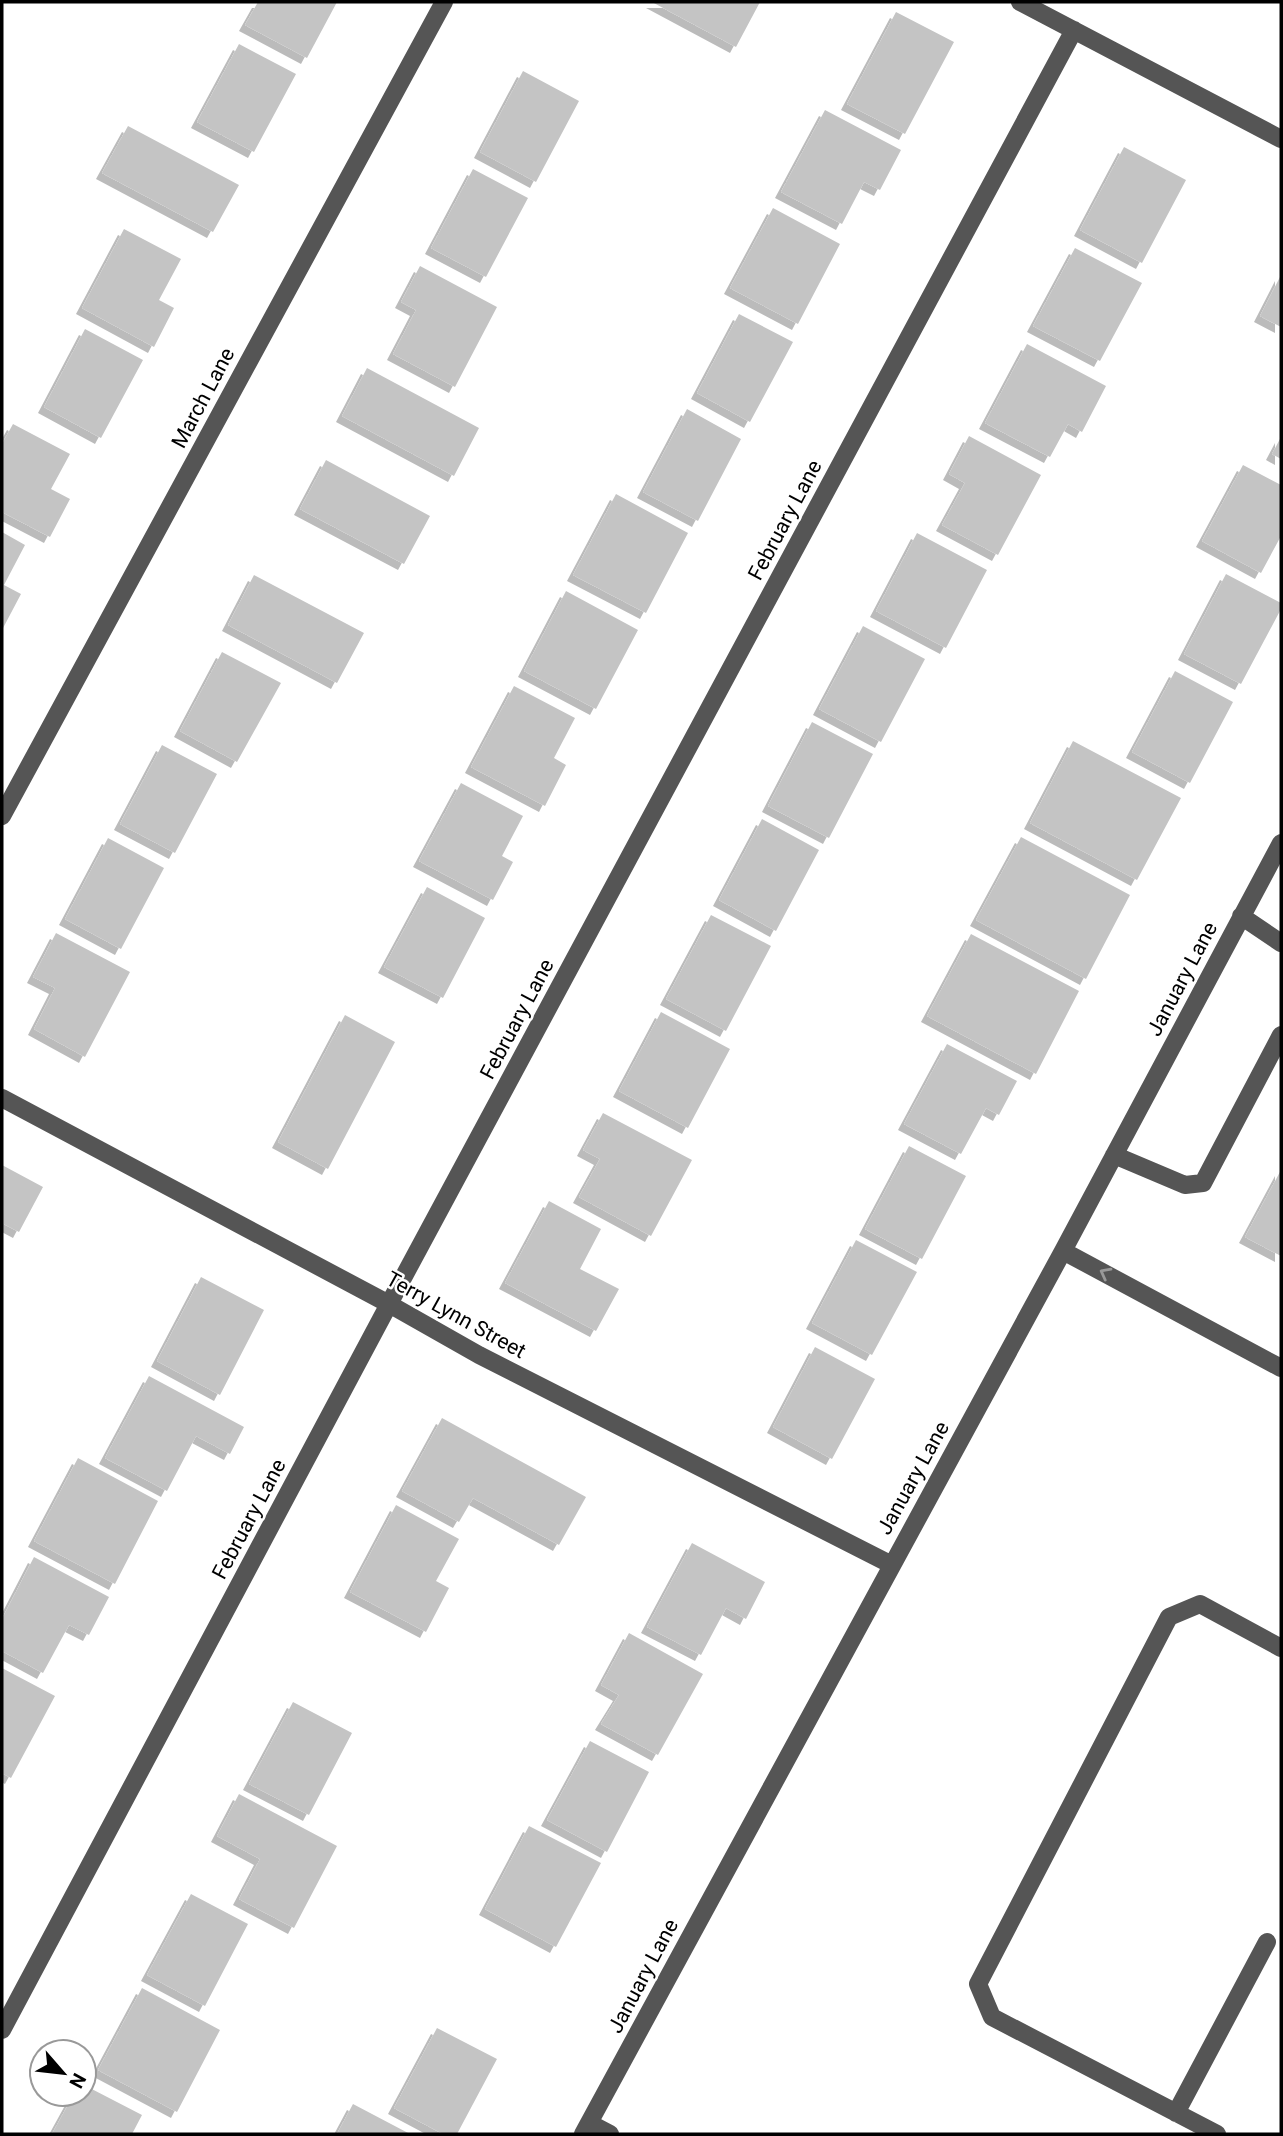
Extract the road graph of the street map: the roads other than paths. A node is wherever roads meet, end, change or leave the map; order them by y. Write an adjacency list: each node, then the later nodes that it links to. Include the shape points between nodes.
1 (444, 2): 5 (street, March Lane)
2 (1020, 2): 3 (street)
3 (1074, 30): 4 (street); 13 (street, February Lane)
4 (1281, 139)
5 (2, 817)
6 (1281, 843): 7 (street, January Lane)
7 (1241, 916): 8 (street); 11 (street, January Lane)
8 (1281, 943)
9 (1281, 1035): 11 (street, via 1203,1183 1185,1185)
10 (2, 1098): 13 (street, Terry Lynn Street)
11 (1114, 1155): 12 (street, January Lane)
12 (1063, 1251): 14 (street, one-way to 12); 15 (street, January Lane)
13 (389, 1304): 15 (street, Terry Lynn Street, via 479,1355); 18 (street, February Lane)
14 (1281, 1368)
15 (892, 1565): 20 (street, January Lane)
16 (1281, 1648): 19 (street, via 1200,1604 1169,1617 978,1984 992,2017)
17 (1267, 1942): 19 (street)
18 (2, 2031)
19 (1176, 2113): 22 (street)
20 (586, 2128): 21 (street)
21 (610, 2134)
22 (1217, 2134)

